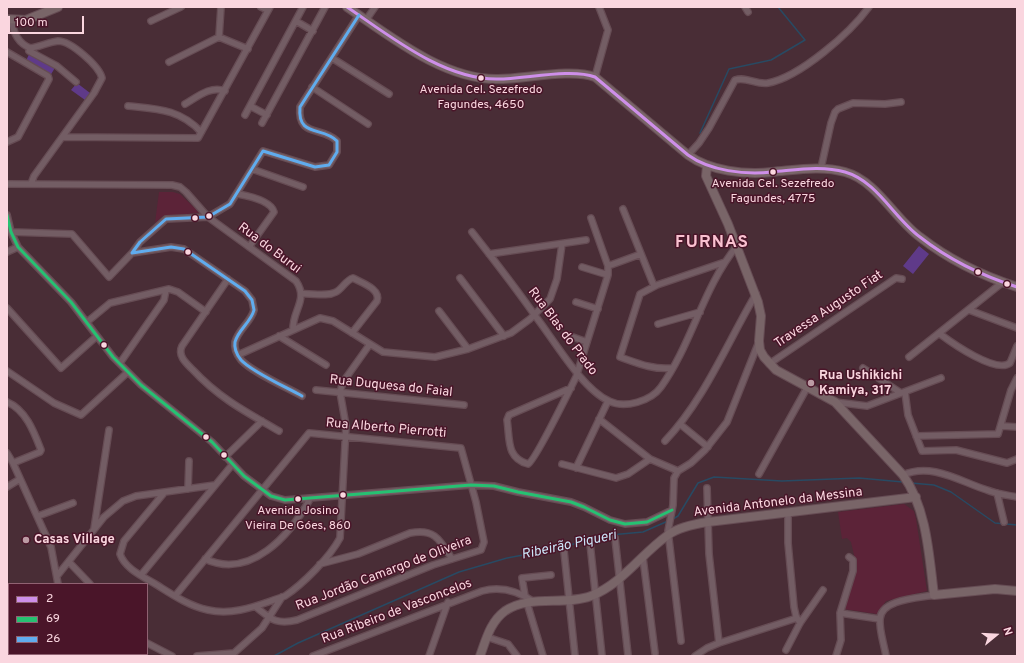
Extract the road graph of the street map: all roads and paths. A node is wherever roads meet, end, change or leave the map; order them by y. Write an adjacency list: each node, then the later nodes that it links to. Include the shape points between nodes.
1 (58, 7): 13 (main road, via 26,20)
2 (181, 7): 15 (street)
3 (221, 7): 18 (street)
4 (261, 7): 11 (street)
5 (303, 7): 16 (street)
6 (325, 7): 17 (street)
7 (347, 7): 12 (main road)
8 (375, 7): 14 (street)
9 (598, 7): 25 (street, via 608,30)
10 (869, 7): 41 (street, via 855,25 812,61 791,73 768,83 735,80)
11 (269, 9): 20 (street)
12 (359, 15): 14 (main road); 22 (street)
13 (9, 20): 19 (street, via 15,36)
14 (366, 20): 25 (main road, via 404,47 462,74 483,79 578,73)
15 (151, 21)
16 (296, 21): 17 (street); 33 (street)
17 (313, 30): 35 (street)
18 (219, 37): 20 (street); 23 (street)
19 (29, 49): 24 (street); 26 (street, via 57,66); 39 (street, via 63,42 89,60 101,75 99,86)
20 (248, 49): 28 (street)
21 (7, 52): 24 (street)
22 (332, 58): 27 (street); 29 (street)
23 (169, 62)
24 (25, 63): 40 (street, via 49,78 18,137)
25 (595, 76): 41 (main road)
26 (76, 82)
27 (312, 88): 37 (street); 44 (street, via 300,108 301,122 306,128 332,136 337,141 338,152 329,165 315,167 263,151)
28 (225, 91): 31 (street, via 212,90); 38 (street)
29 (388, 94)
30 (901, 102): 43 (street, via 853,103 838,109 831,123)
31 (185, 104)
32 (128, 106): 38 (street, via 182,116)
33 (250, 106): 34 (street); 35 (street)
34 (245, 115)
35 (267, 115): 36 (street)
36 (262, 123)
37 (368, 124)
38 (201, 132): 39 (street, via 198,138)
39 (63, 137): 47 (street, via 34,176)
40 (7, 142)
41 (691, 157): 42 (main road); 45 (main road)
42 (709, 167): 43 (main road, via 770,173); 45 (main road)
43 (821, 168): 72 (main road, via 846,172 857,177 920,237 982,273)
44 (252, 169): 48 (street); 49 (street)
45 (708, 179): 58 (main road)
46 (7, 184): 47 (street, Rua do Burui)
47 (31, 184): 52 (street, Rua do Burui, via 177,186 194,198)
48 (303, 187)
49 (238, 194): 52 (street, via 230,204); 60 (street, via 270,206 274,212)
50 (623, 209): 64 (street)
51 (7, 215): 54 (street)
52 (208, 217): 60 (street, Rua do Burui); 62 (street, via 166,219 140,242)
53 (591, 218): 66 (street)
54 (11, 232): 59 (street); 62 (street, via 72,234 109,277)
55 (472, 232): 63 (street, Rua Blas do Prado)
56 (586, 240): 57 (street)
57 (562, 244): 63 (street); 85 (street, via 553,295)
58 (737, 246): 65 (street); 77 (main road)
59 (18, 247): 61 (street); 86 (street)
60 (249, 247): 76 (street, Rua do Burui, via 293,279)
61 (7, 252)
62 (132, 253): 70 (street, via 178,247 198,257)
63 (489, 254): 85 (street, Rua Blas do Prado)
64 (641, 254): 66 (street); 73 (street)
65 (725, 262): 73 (street); 84 (street)
66 (608, 266): 68 (street)
67 (582, 267): 68 (street)
68 (608, 275): 80 (street)
69 (460, 278): 95 (street)
70 (228, 279): 83 (street); 101 (street, via 250,296 254,310 236,339)
71 (902, 279): 104 (street, Travessa Augusto Fiat, via 896,278)
72 (1004, 282): 74 (main road); 81 (street)
73 (654, 286): 106 (street, via 640,294 620,357 649,367)
74 (1017, 287)
75 (166, 290): 83 (street, via 174,289); 86 (street, via 110,303); 103 (street, via 164,300)
76 (301, 294): 89 (street, Rua do Burui); 90 (street, via 333,293 352,278 376,291 377,302)
77 (756, 294): 96 (main road, via 761,316); 125 (street, via 710,380)
78 (576, 302): 80 (street)
79 (7, 308): 93 (street, via 61,368)
80 (598, 309): 97 (street)
81 (970, 310): 88 (street); 91 (street)
82 (439, 311): 100 (street)
83 (206, 312): 124 (street, via 182,346 182,356 207,386)
84 (700, 312): 87 (street); 106 (street)
85 (535, 315): 95 (street); 110 (street, Rua Blas do Prado)
86 (87, 322): 93 (street)
87 (658, 324)
88 (1017, 328)
89 (293, 330): 90 (street, via 322,318 333,321); 94 (street)
90 (352, 333): 98 (street)
91 (940, 334): 99 (street, via 983,360 1006,366 1010,363); 102 (street)
92 (567, 335): 97 (street)
93 (97, 336): 103 (street)
94 (279, 336): 101 (street); 105 (street)
95 (504, 336): 100 (street)
96 (759, 341): 104 (main road, via 760,350); 133 (street, via 731,413 722,430)
97 (587, 342): 110 (street)
98 (370, 344): 100 (street, via 391,353 435,357); 116 (street, via 343,382)
99 (1017, 346)
100 (468, 349)
101 (238, 355): 118 (street, via 260,373)
102 (909, 357)
103 (120, 363): 109 (street)
104 (769, 364): 113 (main road)
105 (326, 365)
106 (672, 368): 119 (street, via 657,392 646,399 623,403)
107 (863, 368): 117 (street)
108 (7, 371): 109 (street, via 54,403 82,415)
109 (128, 372): 135 (street, via 194,426)
110 (577, 372): 114 (street); 119 (street, Rua Blas do Prado, via 589,386)
111 (941, 378): 117 (street)
112 (1017, 378): 126 (street, via 1011,390)
113 (808, 386): 121 (main road); 144 (street)
114 (571, 388): 114 (street, via 532,462 526,463 516,459 512,452 508,415)
115 (316, 390): 116 (street, Rua Duquesa do Faial)
116 (340, 392): 122 (street, Rua Duquesa do Faial); 130 (street, via 345,413)
117 (903, 393): 121 (street, via 867,406); 131 (street)
118 (302, 396)
119 (608, 401): 123 (street)
120 (7, 402): 139 (street, via 24,415 41,451)
121 (835, 402): 145 (main road)
122 (464, 405)
123 (599, 419): 137 (street); 142 (street)
124 (262, 421): 129 (street); 135 (street)
125 (680, 424): 132 (street); 133 (street)
126 (1002, 426): 127 (street); 131 (street, via 996,435)
127 (1017, 427)
128 (109, 430): 165 (street)
129 (279, 431)
130 (345, 436): 148 (street, Rua Alberto Pierrotti, via 461,448); 152 (street, Rua Alberto Pierrotti, via 309,433); 155 (street)
131 (916, 436): 136 (street, via 922,451 961,451 1007,463)
132 (665, 441)
133 (708, 447): 143 (street)
134 (7, 453): 139 (street)
135 (225, 457): 141 (street)
136 (1017, 459)
137 (650, 460): 142 (street, via 618,478); 143 (street)
138 (190, 461): 151 (street)
139 (13, 463): 146 (street)
140 (562, 464): 142 (street)
141 (232, 465): 147 (street); 152 (street)
142 (576, 468)
143 (678, 471): 160 (street, via 674,478)
144 (759, 474)
145 (904, 476): 154 (street, via 912,472 940,473); 156 (main road)
146 (20, 479): 149 (street); 162 (street)
147 (216, 485): 151 (street); 176 (street)
148 (471, 485): 155 (street); 160 (street, via 494,486 570,502 625,524 647,522); 173 (street, Rua Jordão Camargo de Oliveira, via 483,547)
149 (7, 487)
150 (707, 488): 163 (street)
151 (188, 489): 153 (street)
152 (262, 490): 158 (street, via 279,500); 172 (street)
153 (164, 493): 165 (street, via 136,496 123,501 108,514); 176 (street, via 124,541 120,554 127,565)
154 (997, 493): 157 (street); 164 (street)
155 (342, 496): 158 (street); 175 (street, via 340,538)
156 (916, 497): 161 (main road, Avenida Antonelo da Messina); 185 (main road, via 923,523)
157 (1017, 497)
158 (310, 499): 172 (street, via 277,543 259,557 229,565)
159 (73, 503): 162 (street)
160 (671, 513): 166 (street)
161 (788, 513): 163 (main road, Avenida Antonelo da Messina); 195 (street, via 789,557)
162 (38, 516): 178 (street, via 51,547)
163 (708, 522): 166 (main road, Avenida Antonelo da Messina, via 694,524); 198 (street)
164 (1004, 522)
165 (94, 532): 174 (street)
166 (668, 535): 171 (main road, Avenida Antonelo da Messina); 197 (street)
167 (615, 538): 179 (street)
168 (590, 543): 184 (street)
169 (564, 551): 189 (street)
170 (849, 557): 192 (street, via 853,560 853,571)
171 (643, 558): 179 (main road, Avenida Antonelo da Messina); 201 (street)
172 (205, 559): 186 (street)
173 (452, 559): 175 (street, via 436,536 419,532 410,533 350,557); 194 (street, Rua Jordão Camargo de Oliveira, via 305,618 284,622)
174 (69, 562): 178 (street); 181 (street)
175 (320, 564): 187 (street, via 300,585)
176 (141, 575): 186 (street)
177 (551, 575): 188 (street, via 522,578)
178 (57, 576): 180 (street)
179 (620, 577): 184 (main road, Avenida Antonelo da Messina); 203 (street)
180 (58, 583)
181 (89, 583)
182 (823, 590): 195 (street)
183 (1017, 591): 185 (main road, via 995,589)
184 (596, 594): 189 (main road, Avenida Antonelo da Messina); 212 (street)
185 (934, 595): 193 (street, via 894,602 885,608)
186 (175, 596): 191 (street, via 210,611 233,611)
187 (282, 597): 191 (street); 194 (street, Rua Jordão Camargo de Oliveira)
188 (529, 600): 189 (main road, Avenida Antonelo da Messina); 190 (street, Rua Ribeiro de Vasconcelos, via 511,591 492,589); 196 (main road, Avenida Antonelo da Messina, via 499,616); 210 (street)
189 (570, 600): 211 (street)
190 (448, 602): 206 (street, Rua Ribeiro de Vasconcelos); 207 (street)
191 (256, 606): 194 (street)
192 (840, 612): 193 (street); 214 (street, via 841,640)
193 (880, 618): 215 (street)
194 (269, 619): 202 (street, Rua Jordão Camargo de Oliveira)
195 (798, 621): 198 (street); 200 (street)
196 (487, 637): 208 (main road, Avenida Antonelo da Messina); 209 (street, via 508,644)
197 (681, 642)
198 (719, 643): 213 (street)
199 (148, 644): 204 (street)
200 (786, 650)
201 (655, 652)
202 (233, 654): 205 (street)
203 (628, 655)
204 (172, 656)
205 (197, 656)
206 (313, 656)
207 (429, 656)
208 (480, 656)
209 (517, 656)
210 (543, 656)
211 (575, 656)
212 (602, 656)
213 (695, 656)
214 (836, 656)
215 (886, 656)

